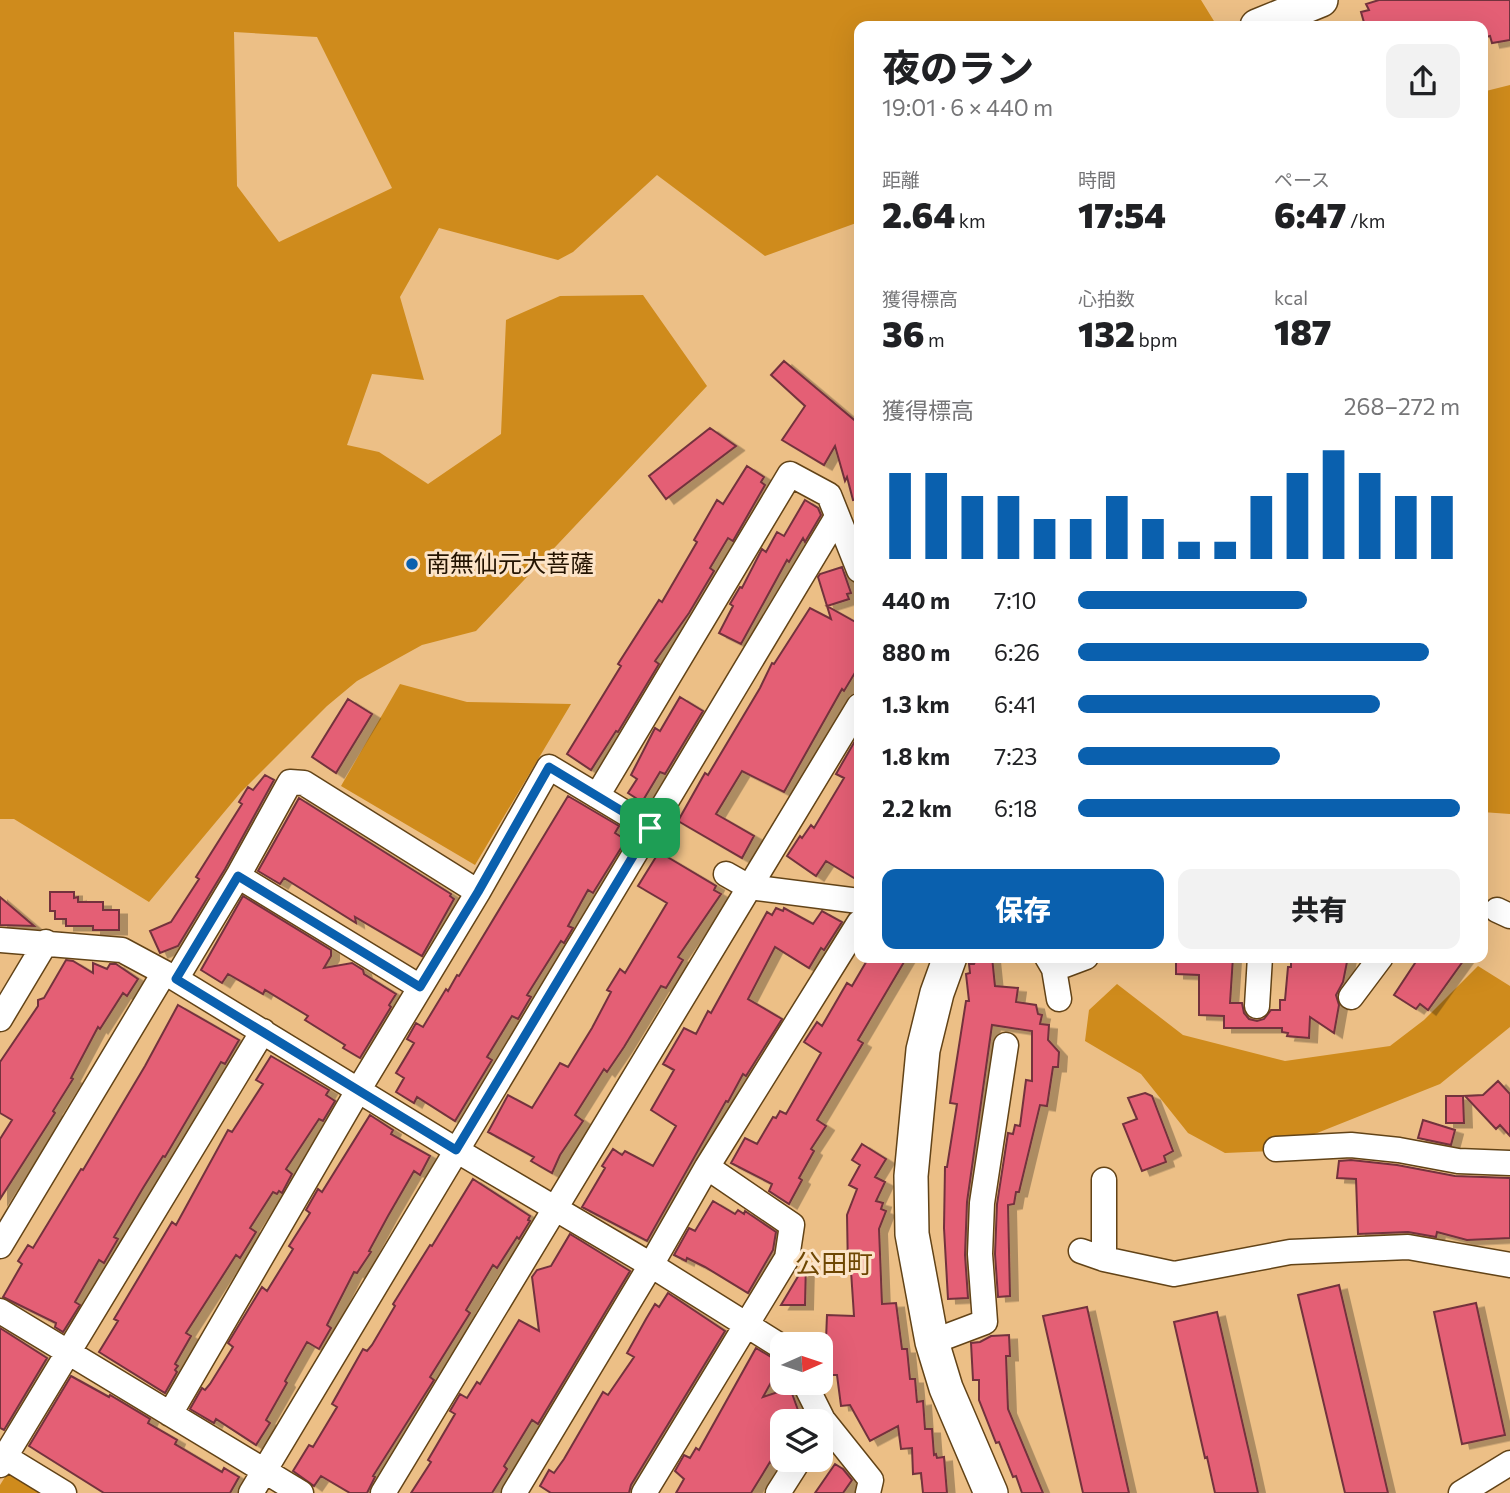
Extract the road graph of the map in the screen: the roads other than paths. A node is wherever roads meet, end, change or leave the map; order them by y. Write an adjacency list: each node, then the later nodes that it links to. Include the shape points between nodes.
1 (1321, 0): 2 (street)
2 (1269, 21)
3 (837, 517): 4 (street); 6 (street, via 829,495 790,474); 7 (street)
4 (854, 558)
5 (854, 714): 10 (street)
6 (597, 796): 7 (street); 11 (street, via 549,767)
7 (657, 832): 30 (street)
8 (726, 874): 10 (street)
9 (238, 876): 11 (street, via 290,782 304,783); 20 (street); 21 (street)
10 (749, 887): 12 (street); 34 (street)
11 (478, 892): 21 (street)
12 (854, 900)
13 (854, 931): 32 (street)
14 (0, 940): 15 (street)
15 (46, 942): 20 (street, via 122,950); 25 (street)
16 (948, 963): 41 (street, via 923,1050 911,1176 912,1234)
17 (1051, 963): 23 (street)
18 (1261, 963): 24 (street)
19 (1376, 963): 22 (street)
20 (170, 976): 26 (street); 35 (street)
21 (420, 987): 28 (street)
22 (1351, 997)
23 (1059, 999)
24 (1257, 1006)
25 (0, 1019)
26 (262, 1031): 28 (street); 42 (street)
27 (1006, 1045): 41 (street, via 982,1203 985,1322)
28 (359, 1089): 30 (street); 43 (street)
29 (1276, 1149): 31 (street, via 1351,1145 1458,1161)
30 (456, 1150): 34 (street); 47 (street)
31 (1510, 1163)
32 (707, 1167): 36 (street); 39 (street, via 792,1225 787,1258)
33 (1104, 1180): 37 (street, via 1093,1255 1174,1274 1290,1252 1409,1247)
34 (555, 1209): 36 (street); 53 (street)
35 (0, 1246)
36 (652, 1265): 39 (street); 54 (street)
37 (1510, 1265)
38 (0, 1311): 42 (street)
39 (748, 1326): 40 (street); 55 (street)
40 (770, 1340)
41 (932, 1342): 49 (street, via 946,1388)
42 (69, 1353): 43 (street); 45 (street)
43 (170, 1414): 47 (street)
44 (833, 1434): 57 (street, via 871,1480)
45 (3, 1461): 50 (street)
46 (1510, 1462): 58 (street)
47 (264, 1471): 51 (street); 52 (street)
48 (791, 1472): 56 (street)
49 (990, 1492)
50 (64, 1493)
51 (251, 1493)
52 (301, 1493)
53 (383, 1493)
54 (514, 1493)
55 (644, 1493)
56 (778, 1493)
57 (868, 1493)
58 (1461, 1493)

